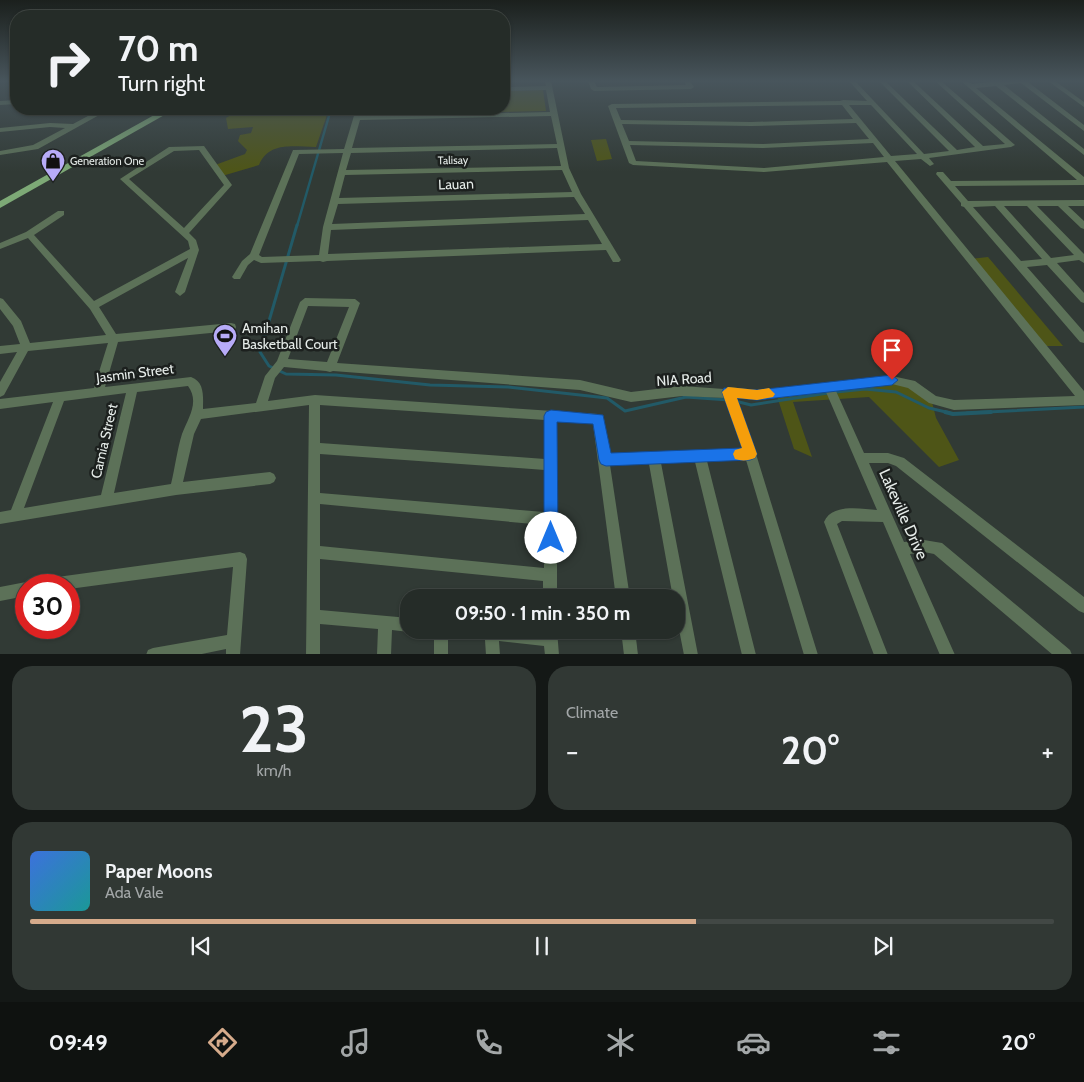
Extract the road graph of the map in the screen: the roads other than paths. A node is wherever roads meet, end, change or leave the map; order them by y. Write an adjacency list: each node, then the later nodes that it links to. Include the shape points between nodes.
1 (614, 112): 16 (street)
2 (851, 112): 15 (street)
3 (882, 112): 32 (street)
4 (914, 112): 30 (street)
5 (942, 112): 27 (street)
6 (973, 112): 27 (street, via 1011,145)
7 (1001, 112): 38 (street)
8 (1032, 112): 20 (street)
9 (1064, 112): 17 (street)
10 (510, 114): 11 (street)
11 (553, 114): 26 (street)
12 (95, 115): 21 (street)
13 (160, 115): 45 (main road)
14 (357, 115): 28 (street)
15 (858, 121): 16 (street, via 751,124); 24 (street)
16 (618, 122): 25 (street)
17 (1080, 123): 19 (street); 22 (street)
18 (1058, 124): 20 (street)
19 (1067, 124)
20 (1049, 125): 31 (street)
21 (74, 126): 23 (street); 29 (street, via 35,147)
22 (1084, 129)
23 (0, 130)
24 (875, 141): 25 (street, via 763,146); 33 (street)
25 (626, 142): 33 (street, via 633,163 764,170)
26 (559, 146): 28 (street); 35 (street)
27 (980, 148): 30 (street)
28 (347, 152): 36 (street); 57 (street, via 319,150 294,153)
29 (0, 153)
30 (956, 153): 32 (street)
31 (1084, 153)
32 (924, 156): 33 (street); 34 (street)
33 (890, 159): 81 (street)
34 (930, 164)
35 (565, 168): 36 (street, Talisay); 40 (street)
36 (341, 173): 41 (street)
37 (940, 174): 39 (street)
38 (1084, 182): 39 (street)
39 (948, 184): 46 (street)
40 (577, 194): 41 (street, Lauan); 49 (street)
41 (335, 201): 51 (street)
42 (1084, 202): 44 (street)
43 (1029, 203): 44 (street); 47 (street); 59 (street)
44 (1060, 203): 50 (street)
45 (0, 204)
46 (964, 204): 47 (street); 62 (street)
47 (997, 204): 61 (street)
48 (61, 213): 53 (street)
49 (590, 218): 51 (street); 55 (street)
50 (1084, 226)
51 (327, 227): 58 (street)
52 (185, 232): 52 (street, via 124,178 172,149 201,148 227,187); 56 (street)
53 (29, 234): 54 (street); 67 (street)
54 (0, 246)
55 (608, 247): 58 (street); 60 (street)
56 (195, 250): 64 (street); 67 (street)
57 (254, 256): 58 (street, via 261,260); 63 (street, via 245,263)
58 (323, 259)
59 (1083, 259): 61 (street)
60 (616, 260)
61 (1050, 262): 62 (street); 65 (street)
62 (1018, 265): 69 (street)
63 (237, 277)
64 (180, 292)
65 (1084, 299)
66 (0, 302): 71 (street, via 17,324)
67 (93, 306): 70 (street)
68 (231, 327): 70 (street)
69 (1084, 339)
70 (114, 340): 71 (street); 78 (street)
71 (26, 346): 72 (street); 77 (street)
72 (0, 350)
73 (280, 363): 74 (street, NIA Road); 74 (street, via 305,302 355,303); 84 (street, via 270,376)
74 (330, 368): 79 (street, NIA Road, via 580,385 631,397 682,391)
75 (829, 387): 79 (street, NIA Road); 81 (street, NIA Road, via 892,380 911,384 933,400 954,405); 90 (street, Lakeville Drive)
76 (132, 389): 78 (street, Jasmin Street); 85 (street, Jasmin Street, via 191,381 198,391); 97 (street, Camia Street)
77 (0, 392)
78 (98, 393): 80 (street, Jasmin Street)
79 (730, 397): 88 (street)
80 (60, 398): 83 (street, Jasmin Street); 98 (street)
81 (1084, 399)
82 (315, 400): 84 (street); 86 (street); 87 (street)
83 (0, 404)
84 (261, 406): 85 (street)
85 (196, 415): 95 (street, Jasmin Street, via 188,434)
86 (551, 416): 92 (street, via 598,419); 93 (street)
87 (317, 448): 93 (street); 96 (street)
88 (750, 454): 89 (street); 128 (street)
89 (700, 456): 91 (street); 127 (street)
90 (862, 458): 99 (street, Lakeville Drive); 110 (street, via 888,458 900,462)
91 (654, 459): 92 (street); 126 (street)
92 (606, 460): 107 (street)
93 (551, 465): 101 (street)
94 (270, 478): 95 (street)
95 (176, 489): 97 (street)
96 (315, 498): 101 (street); 103 (street)
97 (106, 500): 98 (street)
98 (16, 515): 100 (street)
99 (887, 516): 102 (street, Lakeville Drive); 129 (street, via 840,515 830,522)
100 (0, 518)
101 (551, 519): 104 (street)
102 (901, 549): 130 (street, Lakeville Drive); 131 (street, via 937,548)
103 (314, 552): 104 (street); 111 (street)
104 (550, 574): 106 (street)
105 (80, 581): 119 (street, via 240,559)
106 (550, 589)
107 (622, 589)
108 (15, 591): 109 (street)
109 (0, 594)
110 (1084, 606)
111 (314, 616): 112 (street); 121 (street)
112 (385, 623): 113 (street); 122 (street)
113 (400, 624)
114 (441, 639): 123 (street)
115 (492, 639): 124 (street)
116 (531, 639): 118 (street)
117 (629, 639): 125 (street)
118 (551, 642)
119 (234, 648): 120 (street)
120 (153, 654)
121 (313, 654)
122 (384, 654)
123 (441, 654)
124 (493, 654)
125 (631, 654)
126 (691, 654)
127 (749, 654)
128 (811, 654)
129 (881, 654)
130 (948, 654)
131 (1065, 654)

